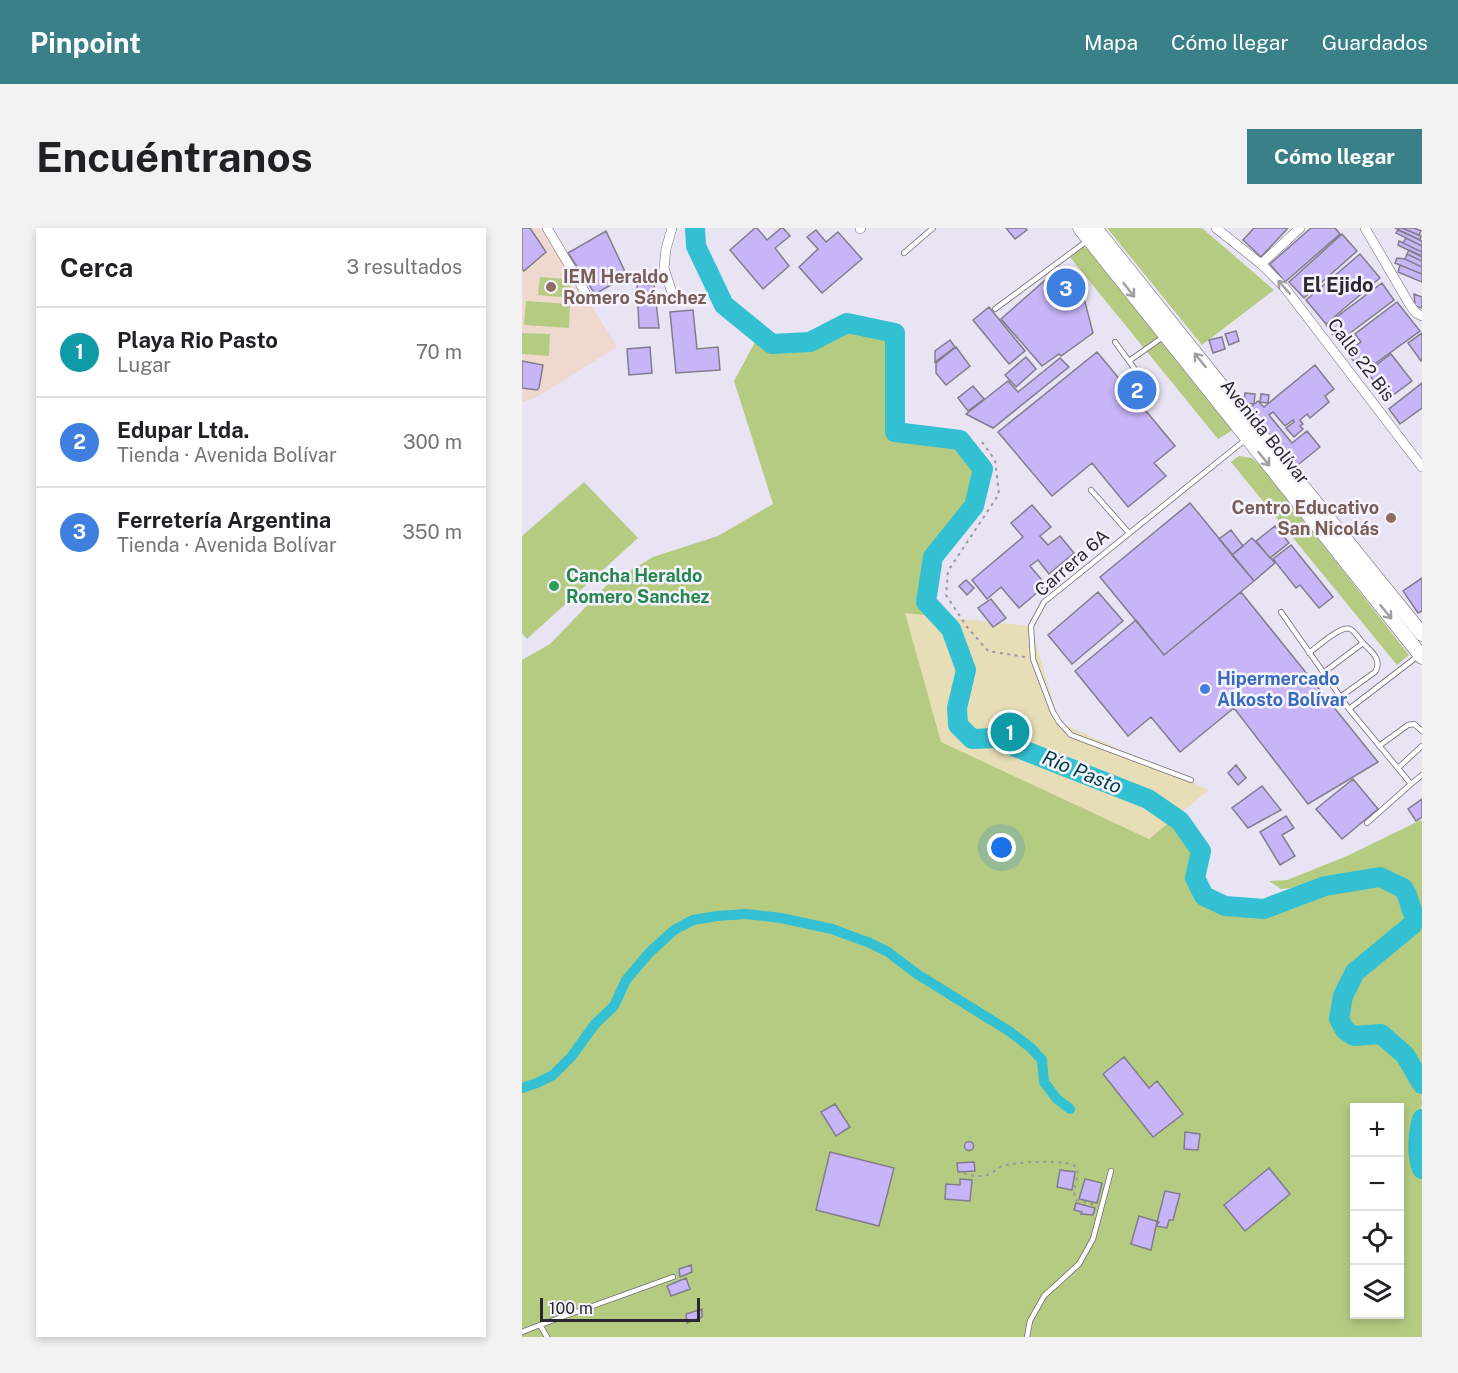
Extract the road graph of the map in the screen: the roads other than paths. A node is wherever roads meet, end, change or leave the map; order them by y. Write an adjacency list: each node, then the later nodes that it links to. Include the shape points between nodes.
1 (548, 228): 11 (street)
2 (672, 228): 12 (street, via 664,268)
3 (933, 228): 9 (lane)
4 (1080, 228): 8 (main road, Avenida Bolívar)
5 (1216, 228): 10 (street, Calle 22 Bis)
6 (1300, 228): 10 (street)
7 (1365, 228): 14 (street, via 1410,305)
8 (1092, 234): 13 (lane); 15 (main road, Avenida Bolívar, one-way to 15); 24 (main road, Avenida Bolívar, one-way to 8)
9 (903, 253)
10 (1261, 264): 20 (street, Calle 22 Bis, one-way to 10, via 1285,288)
11 (585, 292)
12 (672, 293)
13 (995, 309)
14 (1422, 316)
15 (1165, 335): 17 (lane); 19 (main road, Avenida Bolívar)
16 (1115, 342): 17 (lane)
17 (1129, 361): 18 (lane)
18 (1147, 386)
19 (1247, 438): 22 (lane, Carrera 6A); 27 (main road, Avenida Bolívar, one-way to 27)
20 (1422, 466)
21 (1091, 490): 22 (lane)
22 (1129, 533): 36 (lane, Carrera 6A, via 1044,602 1031,626 1033,659 1053,712 1071,735)
23 (1281, 612): 26 (lane)
24 (1422, 634)
25 (1363, 643): 26 (lane, via 1352,630 1344,628); 28 (lane); 29 (lane, via 1378,661 1378,668)
26 (1309, 653): 28 (lane)
27 (1421, 656): 30 (lane)
28 (1323, 673): 29 (lane)
29 (1340, 697): 30 (lane)
30 (1349, 709): 32 (lane)
31 (1422, 730): 32 (lane, via 1408,725)
32 (1379, 746): 34 (lane)
33 (1422, 746): 34 (lane)
34 (1398, 768): 37 (lane)
35 (1422, 775): 37 (lane)
36 (1191, 780)
37 (1411, 784): 38 (lane)
38 (1367, 824)
39 (1111, 1171): 44 (lane, via 1093,1239 1079,1264 1044,1296 1030,1321)
40 (673, 1276): 41 (lane)
41 (540, 1325): 42 (lane); 43 (lane)
42 (522, 1332)
43 (547, 1337)
44 (1027, 1337)

